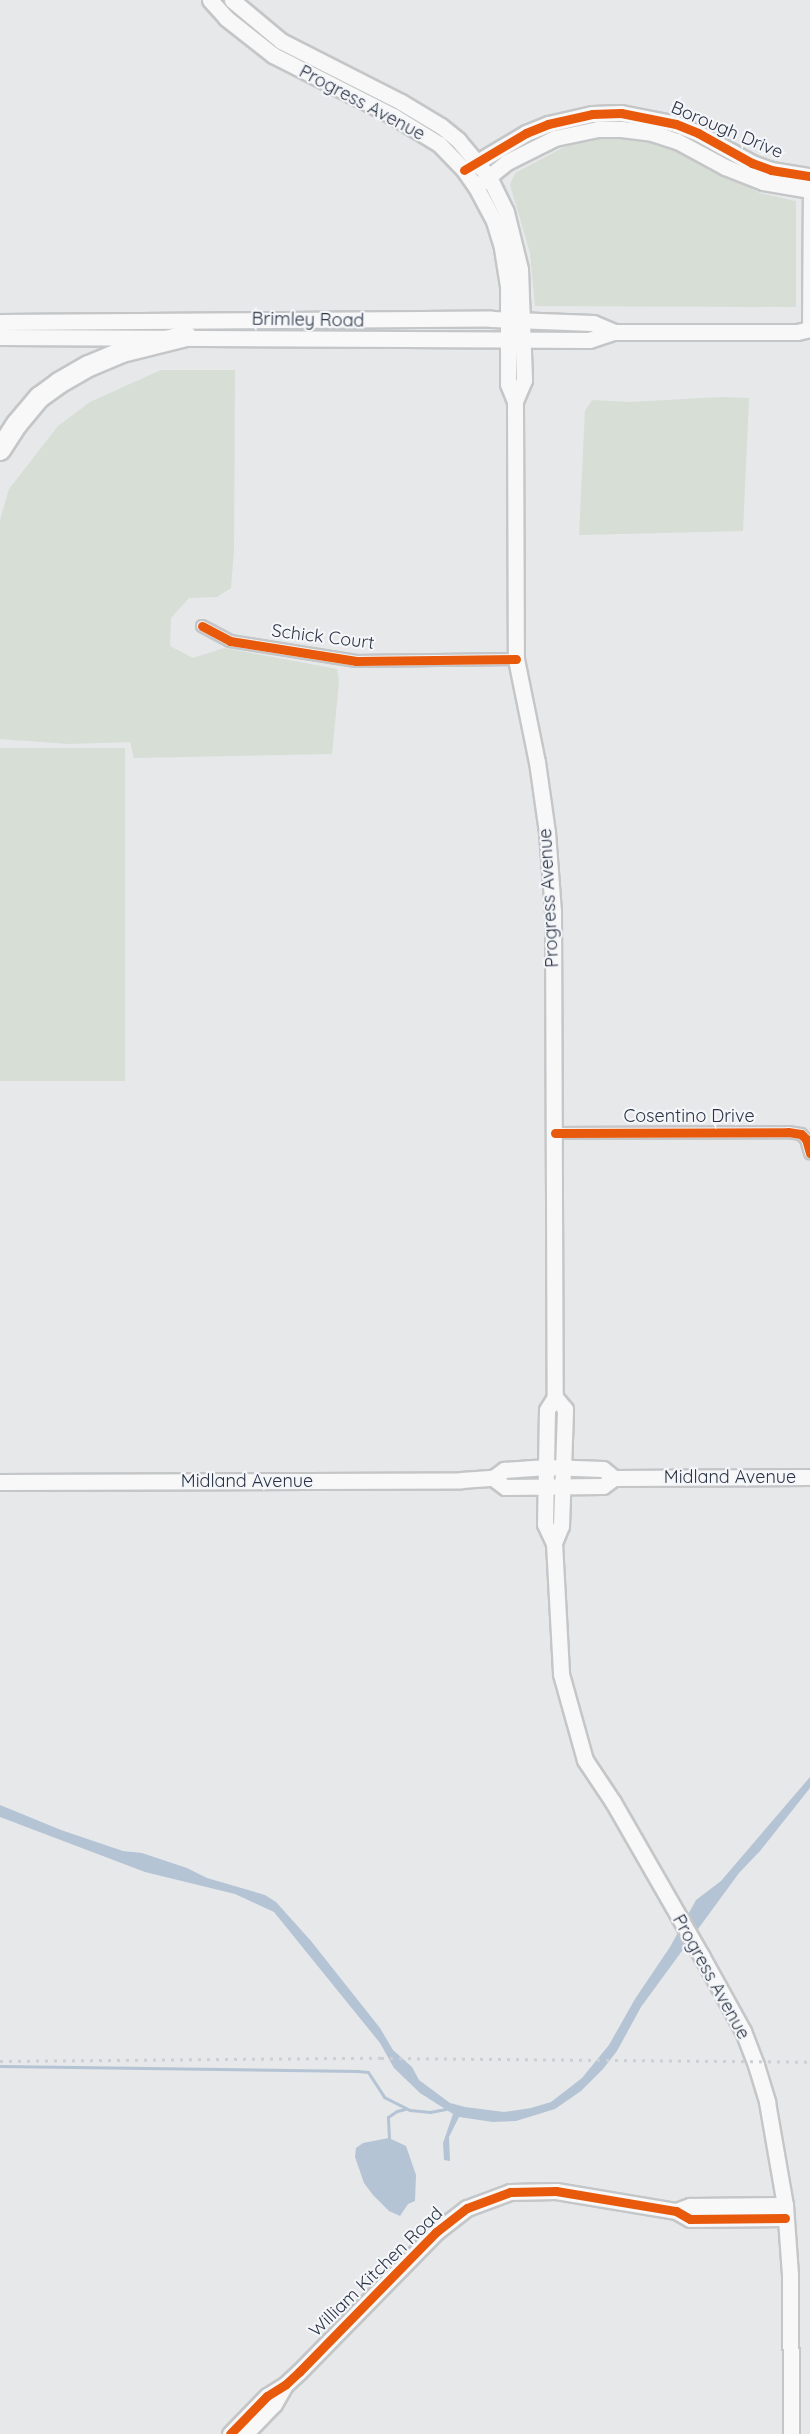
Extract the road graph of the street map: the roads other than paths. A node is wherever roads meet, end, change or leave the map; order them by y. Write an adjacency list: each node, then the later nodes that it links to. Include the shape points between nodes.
1 (210, 0): 4 (main road, Progress Avenue, via 226,18)
2 (232, 0): 3 (main road, Progress Avenue)
3 (281, 41): 4 (main road); 5 (main road, Progress Avenue, via 422,113 458,140)
4 (273, 55): 6 (main road, Progress Avenue, via 417,129)
5 (477, 161): 6 (main road, Borough Drive); 7 (main road, Progress Avenue); 8 (main road, Borough Drive, via 548,124 592,114 621,113 676,124 752,163)
6 (464, 170): 9 (main road, Progress Avenue)
7 (489, 177): 8 (main road, Borough Drive, via 507,162 555,138 621,129 677,141 763,182); 9 (main road, Borough Drive); 11 (main road, Progress Avenue, via 518,250)
8 (810, 183): 13 (street)
9 (476, 187): 11 (main road, Progress Avenue, via 494,221)
10 (361, 321): 11 (main road, Brimley Road); 12 (main road, Brimley Road); 17 (main road)
11 (516, 321): 14 (main road, Brimley Road, via 592,322); 18 (main road, Progress Avenue); 19 (main road, Progress Avenue)
12 (0, 322)
13 (809, 329): 14 (main road, Brimley Road)
14 (614, 332): 19 (main road, Brimley Road, via 589,340)
15 (186, 336): 16 (main road, Brimley Road); 17 (main road, Brimley Road); 21 (highway, via 122,352 59,383 17,423)
16 (0, 337)
17 (361, 339): 18 (main road, Brimley Road)
18 (509, 340): 19 (main road, Brimley Road); 20 (main road, Progress Avenue, via 508,384)
19 (525, 340): 20 (main road, Progress Avenue, via 524,380)
20 (515, 401): 23 (main road, Progress Avenue)
21 (0, 450)
22 (202, 626): 23 (street, Schick Court, via 230,641 356,661)
23 (516, 659): 24 (main road, Progress Avenue, via 547,832 553,912)
24 (555, 1133): 25 (street, Cosentino Drive, via 788,1132 801,1134); 26 (main road, Progress Avenue)
25 (810, 1153)
26 (555, 1397): 27 (main road, Progress Avenue, via 547,1410); 28 (main road, Progress Avenue, via 565,1409)
27 (547, 1467): 28 (main road, Midland Avenue); 30 (main road, Midland Avenue, via 504,1470); 33 (main road, Progress Avenue)
28 (564, 1468): 31 (main road, Midland Avenue, via 603,1469); 34 (main road, Progress Avenue)
29 (810, 1477): 31 (main road, Midland Avenue)
30 (493, 1478): 32 (main road, Midland Avenue); 33 (main road, Midland Avenue, via 505,1487)
31 (614, 1478): 34 (main road, Midland Avenue, via 603,1486)
32 (0, 1482)
33 (547, 1486): 34 (main road, Midland Avenue); 35 (main road, Progress Avenue, via 545,1524)
34 (564, 1486): 35 (main road, Progress Avenue, via 561,1526)
35 (554, 1543): 36 (main road, Progress Avenue, via 561,1674 585,1760 613,1802 743,2031 767,2102)
36 (785, 2212): 37 (main road, William Kitchen Road, via 690,2206 676,2211 556,2191 510,2192 467,2208 436,2232); 40 (main road, Progress Avenue, via 790,2275)
37 (286, 2384): 38 (main road, William Kitchen Road, via 267,2396); 39 (main road, William Kitchen Road, via 274,2404)
38 (230, 2434)
39 (245, 2434)
40 (791, 2434)

